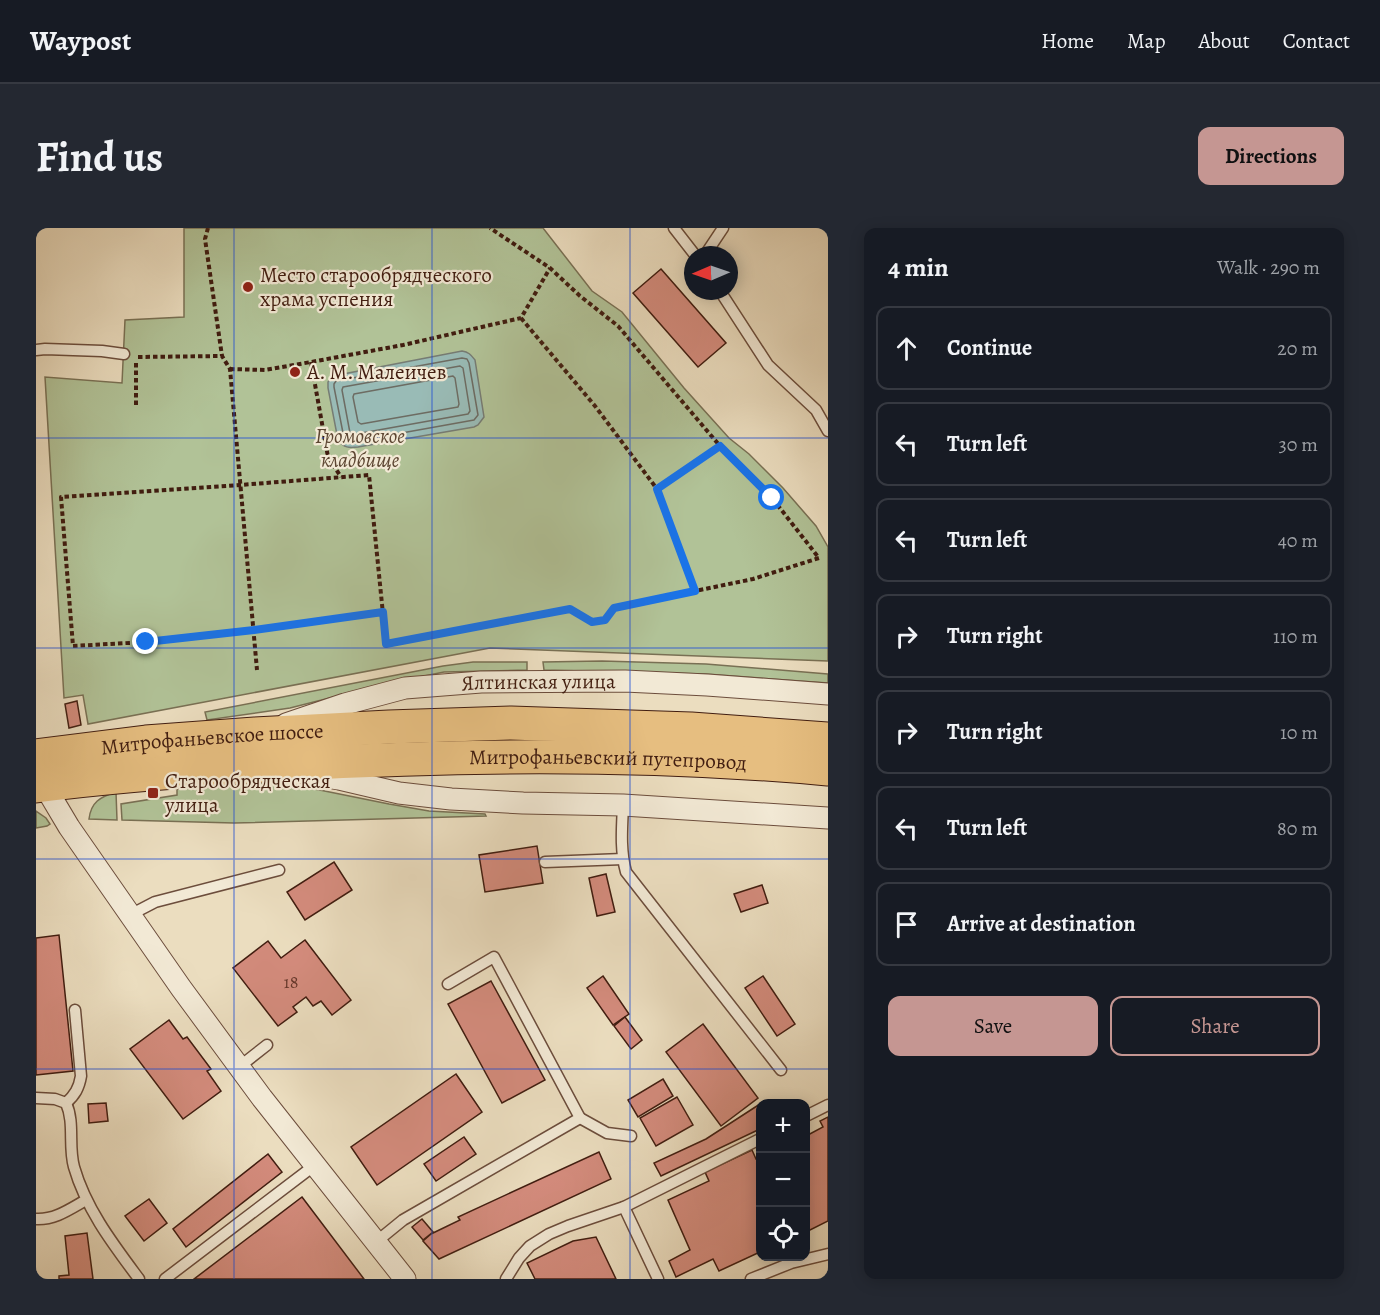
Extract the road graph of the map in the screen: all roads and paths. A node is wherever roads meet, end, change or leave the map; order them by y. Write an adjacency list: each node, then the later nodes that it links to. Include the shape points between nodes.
1 (208, 228): 12 (path, via 205,239)
2 (490, 228): 7 (path)
3 (674, 228): 5 (lane)
4 (723, 228): 6 (lane)
5 (688, 246)
6 (711, 246)
7 (550, 268): 9 (path); 18 (path, via 618,326)
8 (726, 300): 17 (lane, via 768,365 816,410)
9 (521, 318): 14 (path); 21 (path, via 595,406)
10 (36, 350): 11 (lane)
11 (124, 354): 13 (path)
12 (222, 356): 13 (path); 15 (path)
13 (136, 357): 16 (path)
14 (312, 362): 15 (path, via 265,370); 19 (path, via 328,457)
15 (230, 369): 20 (path)
16 (136, 407)
17 (828, 431)
18 (720, 446): 21 (path); 22 (path, via 772,498 819,558 753,579)
19 (341, 477): 20 (path); 23 (path, via 369,475)
20 (240, 485): 24 (path); 24 (path, via 61,497 73,646)
21 (657, 489): 22 (path)
22 (695, 591): 23 (path, via 614,608 605,620 592,622 570,609 386,644)
23 (383, 612): 24 (path)
24 (254, 630): 25 (path)
25 (257, 670)
26 (828, 694): 27 (street, Ялтинская улица, via 626,681 481,682 405,688)
27 (255, 734): 29 (main road, Митрофаньевское шоссе); 32 (main road, Митрофаньевское шоссе, via 146,742)
28 (828, 739): 29 (main road, Митрофаньевский путепровод, via 692,729 511,723)
29 (389, 743): 30 (main road, Митрофаньевское шоссе); 31 (main road, Митрофаньевский путепровод, via 519,757 724,761)
30 (261, 766): 32 (main road, Митрофаньевское шоссе, via 151,774); 33 (street, via 451,800)
31 (828, 769)
32 (39, 776): 38 (street)
33 (623, 805): 34 (street); 35 (lane)
34 (828, 818)
35 (623, 859): 36 (lane); 43 (lane, via 626,872)
36 (545, 862)
37 (279, 870): 38 (lane, via 155,902)
38 (130, 915): 42 (street)
39 (448, 984): 48 (lane, via 494,957)
40 (75, 1010): 45 (lane, via 81,1076 74,1096)
41 (267, 1045): 42 (lane)
42 (239, 1067): 51 (street)
43 (782, 1070)
44 (36, 1098): 45 (lane)
45 (66, 1103): 52 (lane, via 73,1165)
46 (828, 1105): 47 (lane)
47 (810, 1114)
48 (580, 1118): 49 (lane, via 607,1133); 55 (lane, via 403,1220)
49 (631, 1136)
50 (756, 1141): 53 (lane)
51 (315, 1165): 55 (street); 58 (lane)
52 (86, 1200): 54 (lane, via 62,1215); 57 (lane)
53 (624, 1207): 60 (lane, via 549,1234 530,1246); 61 (lane)
54 (36, 1219)
55 (376, 1242): 59 (street)
56 (828, 1254): 62 (lane)
57 (134, 1277)
58 (165, 1279)
59 (405, 1279)
60 (506, 1279)
61 (658, 1279)
62 (751, 1279)

